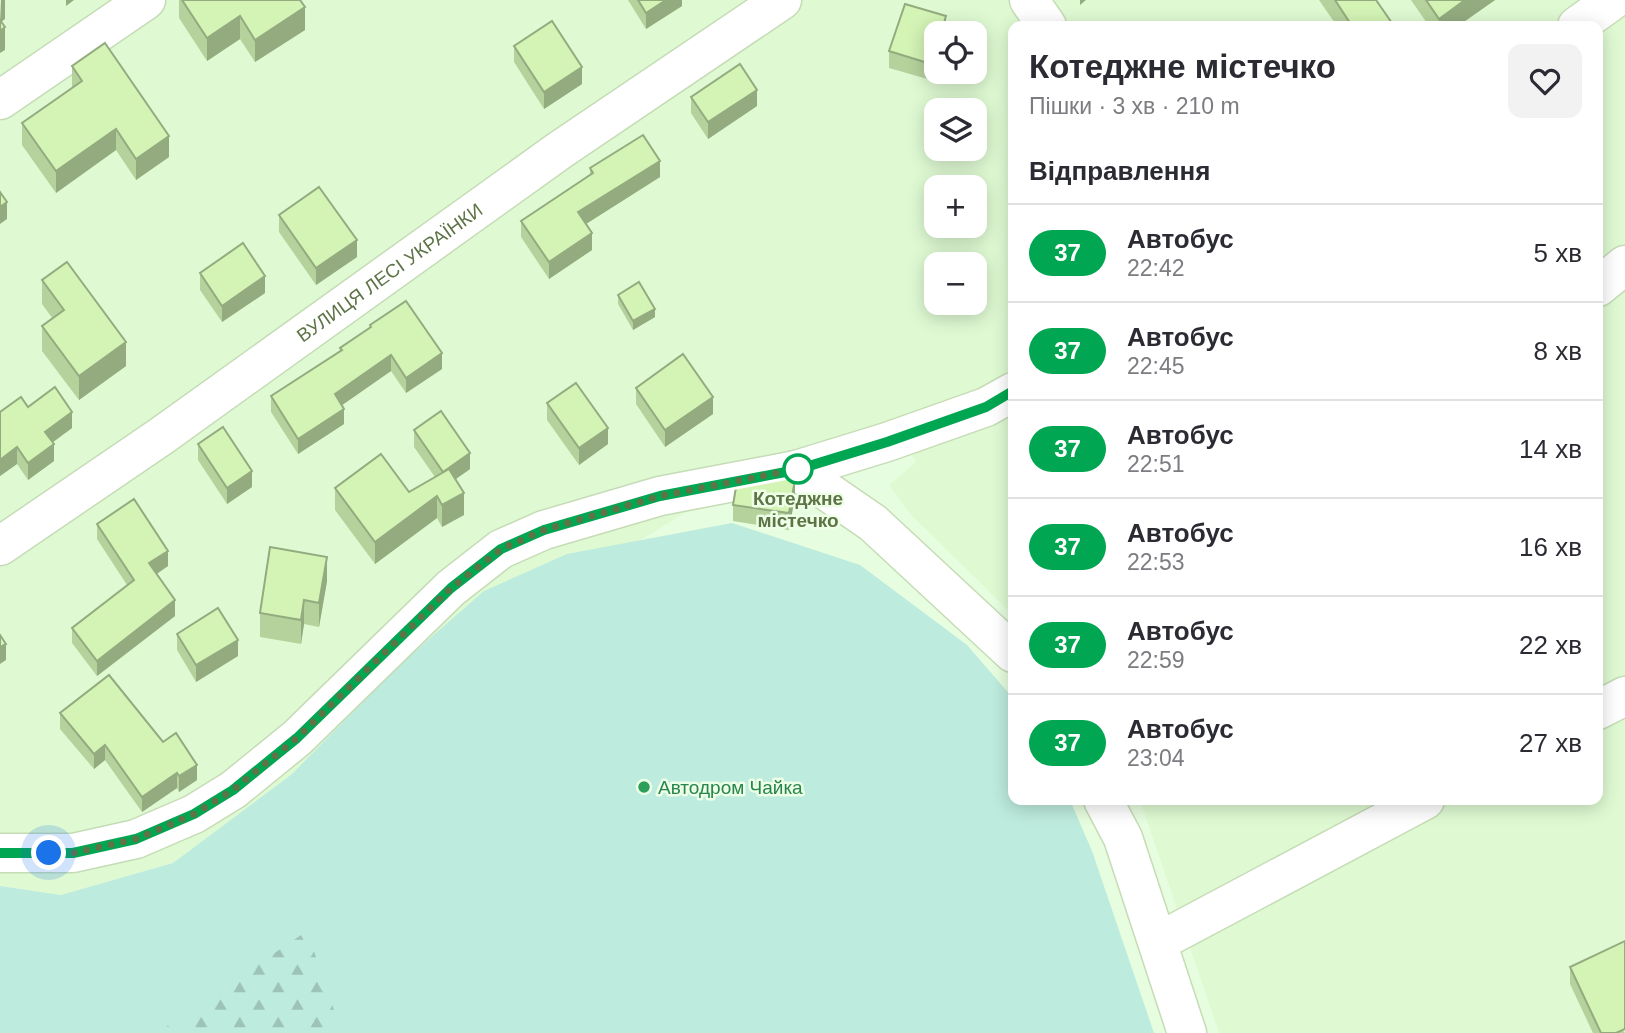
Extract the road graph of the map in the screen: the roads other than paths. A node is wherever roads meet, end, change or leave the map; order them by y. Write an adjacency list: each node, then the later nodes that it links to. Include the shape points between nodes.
1 (146, 0): 7 (street)
2 (782, 0): 12 (street, ВУЛИЦЯ ЛЕСІ УКРАЇНКИ, via 560,150)
3 (1029, 0): 5 (street)
4 (1613, 0): 6 (street)
5 (1044, 21)
6 (1584, 21)
7 (0, 100)
8 (1625, 265): 9 (street)
9 (1603, 283)
10 (1008, 394): 11 (street, via 986,407)
11 (796, 470): 13 (street, via 873,523); 18 (street, via 660,496 544,530 501,549 451,588 297,738 233,790 194,814 136,839 73,853)
12 (0, 546)
13 (1008, 648)
14 (1625, 696): 15 (street)
15 (1603, 707)
16 (1105, 805): 19 (street, via 1123,838)
17 (1416, 805): 19 (street)
18 (0, 853)
19 (1158, 942): 20 (street)
20 (1187, 1033)

